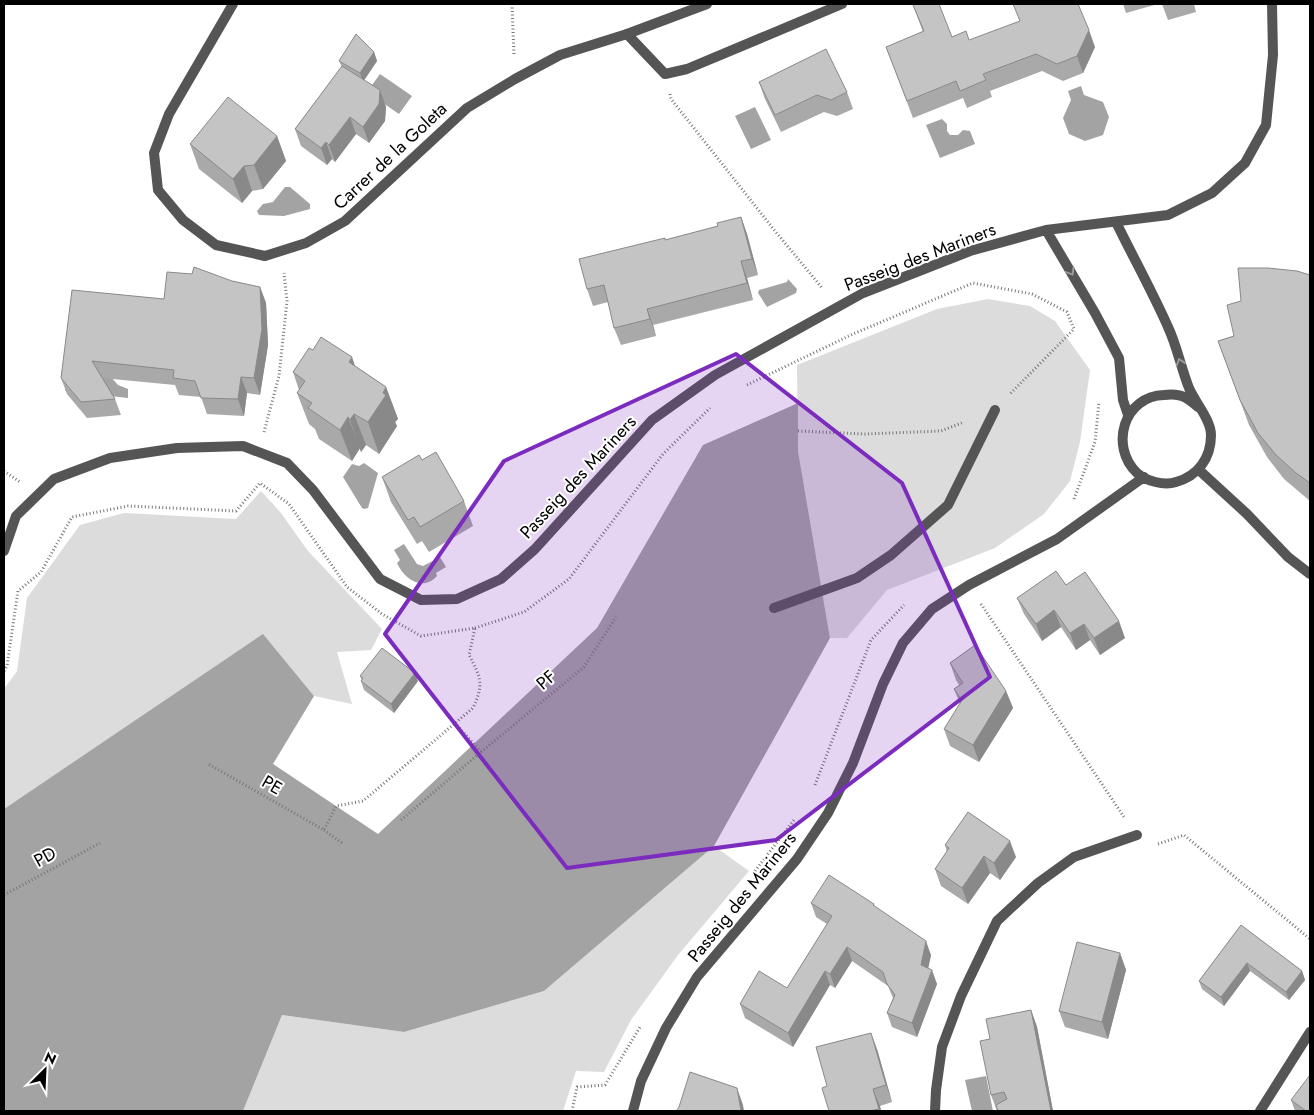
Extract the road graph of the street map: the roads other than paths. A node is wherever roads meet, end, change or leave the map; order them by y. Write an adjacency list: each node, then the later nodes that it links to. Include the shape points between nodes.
1 (233, 4): 5 (street, Carrer de la Goleta, via 169,114 154,153 158,190 183,220 216,245 265,256 306,244 345,221 467,108 560,55)
2 (706, 4): 5 (street, Carrer de la Goleta)
3 (842, 4): 5 (street, via 687,69 665,74)
4 (1272, 4): 6 (street, Passeig des Mariners, via 1273,55 1266,125 1245,162 1212,193 1168,215)
5 (626, 34)
6 (1116, 222): 7 (street, Passeig des Mariners); 8 (street, one-way to 6, via 1168,328)
7 (1046, 230): 10 (street, one-way to 10, via 1120,358 1123,400); 13 (street, Passeig des Mariners, via 970,251 863,293 715,375 652,420 535,549 501,579 457,599 421,600 380,579 313,490 286,462 243,446 177,448 110,458 54,479 16,516)
8 (1198, 407): 10 (street, via 1173,394 1158,395 1148,398); 11 (street, via 1211,433 1209,454)
9 (995, 410): 15 (street, via 948,505 891,555 857,578)
10 (1128, 415): 12 (street, via 1122,432 1122,448 1127,461)
11 (1199, 470): 12 (street, via 1171,484); 14 (street, via 1248,514 1288,558)
12 (1144, 477): 18 (street, Passeig des Mariners, via 1057,539 969,585 932,609 903,643 883,684 854,763 828,813 797,859 697,977 666,1028 641,1081)
13 (4, 551)
14 (1310, 574)
15 (774, 608)
16 (1137, 835): 19 (street, via 1074,857 1038,882 997,921 961,996 942,1047)
17 (1310, 1032): 20 (street)
18 (633, 1111)
19 (935, 1111)
20 (1260, 1111)

